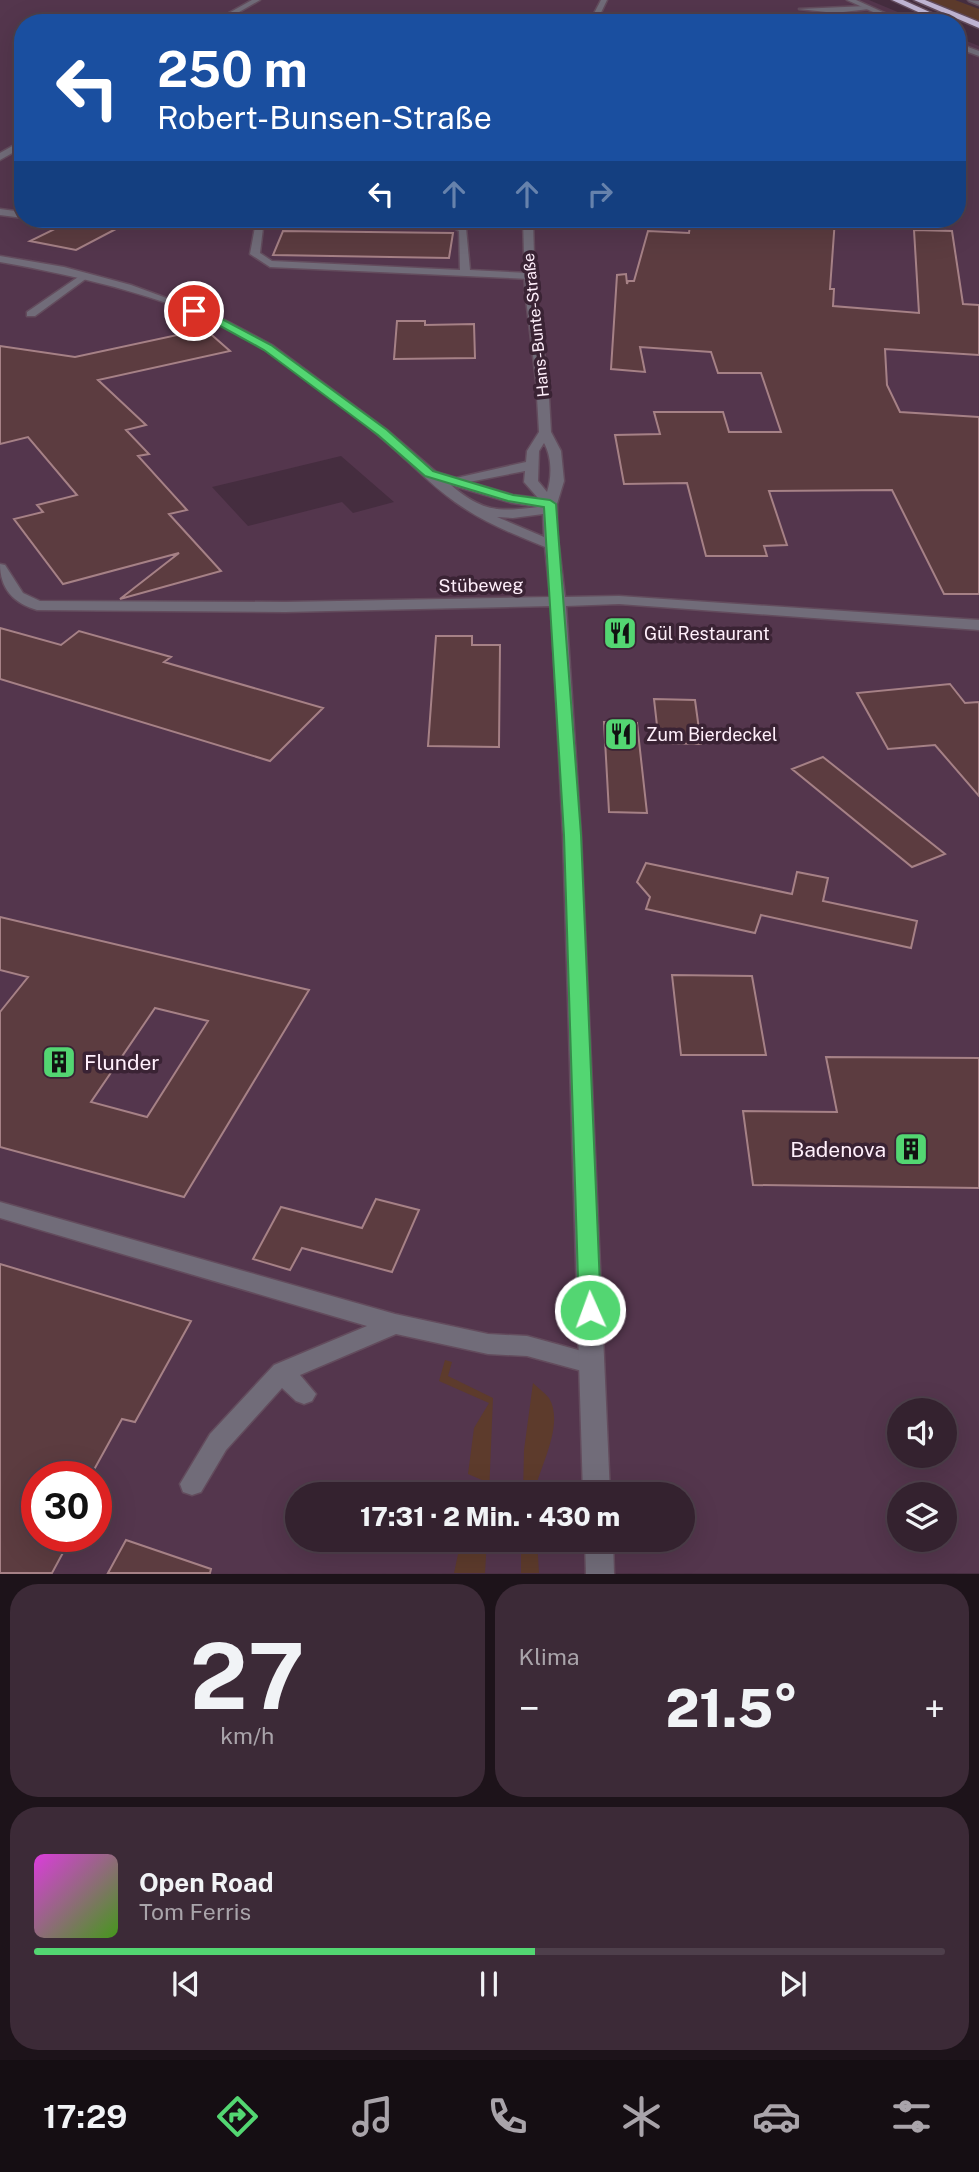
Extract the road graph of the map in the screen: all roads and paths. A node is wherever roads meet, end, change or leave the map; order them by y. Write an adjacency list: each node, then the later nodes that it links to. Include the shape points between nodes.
1 (257, 0): 9 (street)
2 (850, 0): 7 (street)
3 (896, 0): 11 (highway)
4 (918, 0): 12 (highway)
5 (971, 0): 6 (lane)
6 (979, 3)
7 (867, 8): 8 (lane); 10 (street)
8 (802, 9)
9 (231, 14)
10 (882, 14)
11 (930, 14)
12 (954, 14)
13 (259, 228): 17 (lane, via 255,254 270,264)
14 (459, 228): 17 (lane)
15 (528, 228): 19 (street, Hans-Bunte-Straße)
16 (0, 259): 18 (street)
17 (465, 273): 19 (lane)
18 (84, 275): 20 (lane); 23 (street, via 172,303 268,347 383,433)
19 (529, 276): 21 (street, Hans-Bunte-Straße)
20 (32, 314)
21 (545, 432): 22 (street, Hans-Bunte-Straße, via 533,451); 25 (street, Hans-Bunte-Straße, via 555,451 557,481)
22 (533, 464): 24 (street); 25 (street, via 531,482)
23 (429, 474): 24 (street); 26 (street)
24 (453, 480): 25 (street)
25 (550, 507): 26 (street, via 513,514); 27 (street, Hans-Bunte-Straße)
26 (474, 509): 27 (street)
27 (552, 545): 29 (street, Hans-Bunte-Straße)
28 (0, 568): 29 (street, Stübeweg, via 18,596 37,605)
29 (558, 602): 30 (street, Stübeweg, via 659,602); 33 (street, Hans-Bunte-Straße)
30 (979, 625)
31 (0, 1210): 32 (lane)
32 (395, 1324): 33 (lane, via 488,1344 527,1346); 34 (lane)
33 (593, 1364): 36 (street, Hans-Bunte-Straße)
34 (282, 1372): 35 (lane); 37 (lane, via 218,1442)
35 (304, 1394)
36 (597, 1482)
37 (192, 1484)
38 (599, 1552): 39 (street)
39 (600, 1573)

